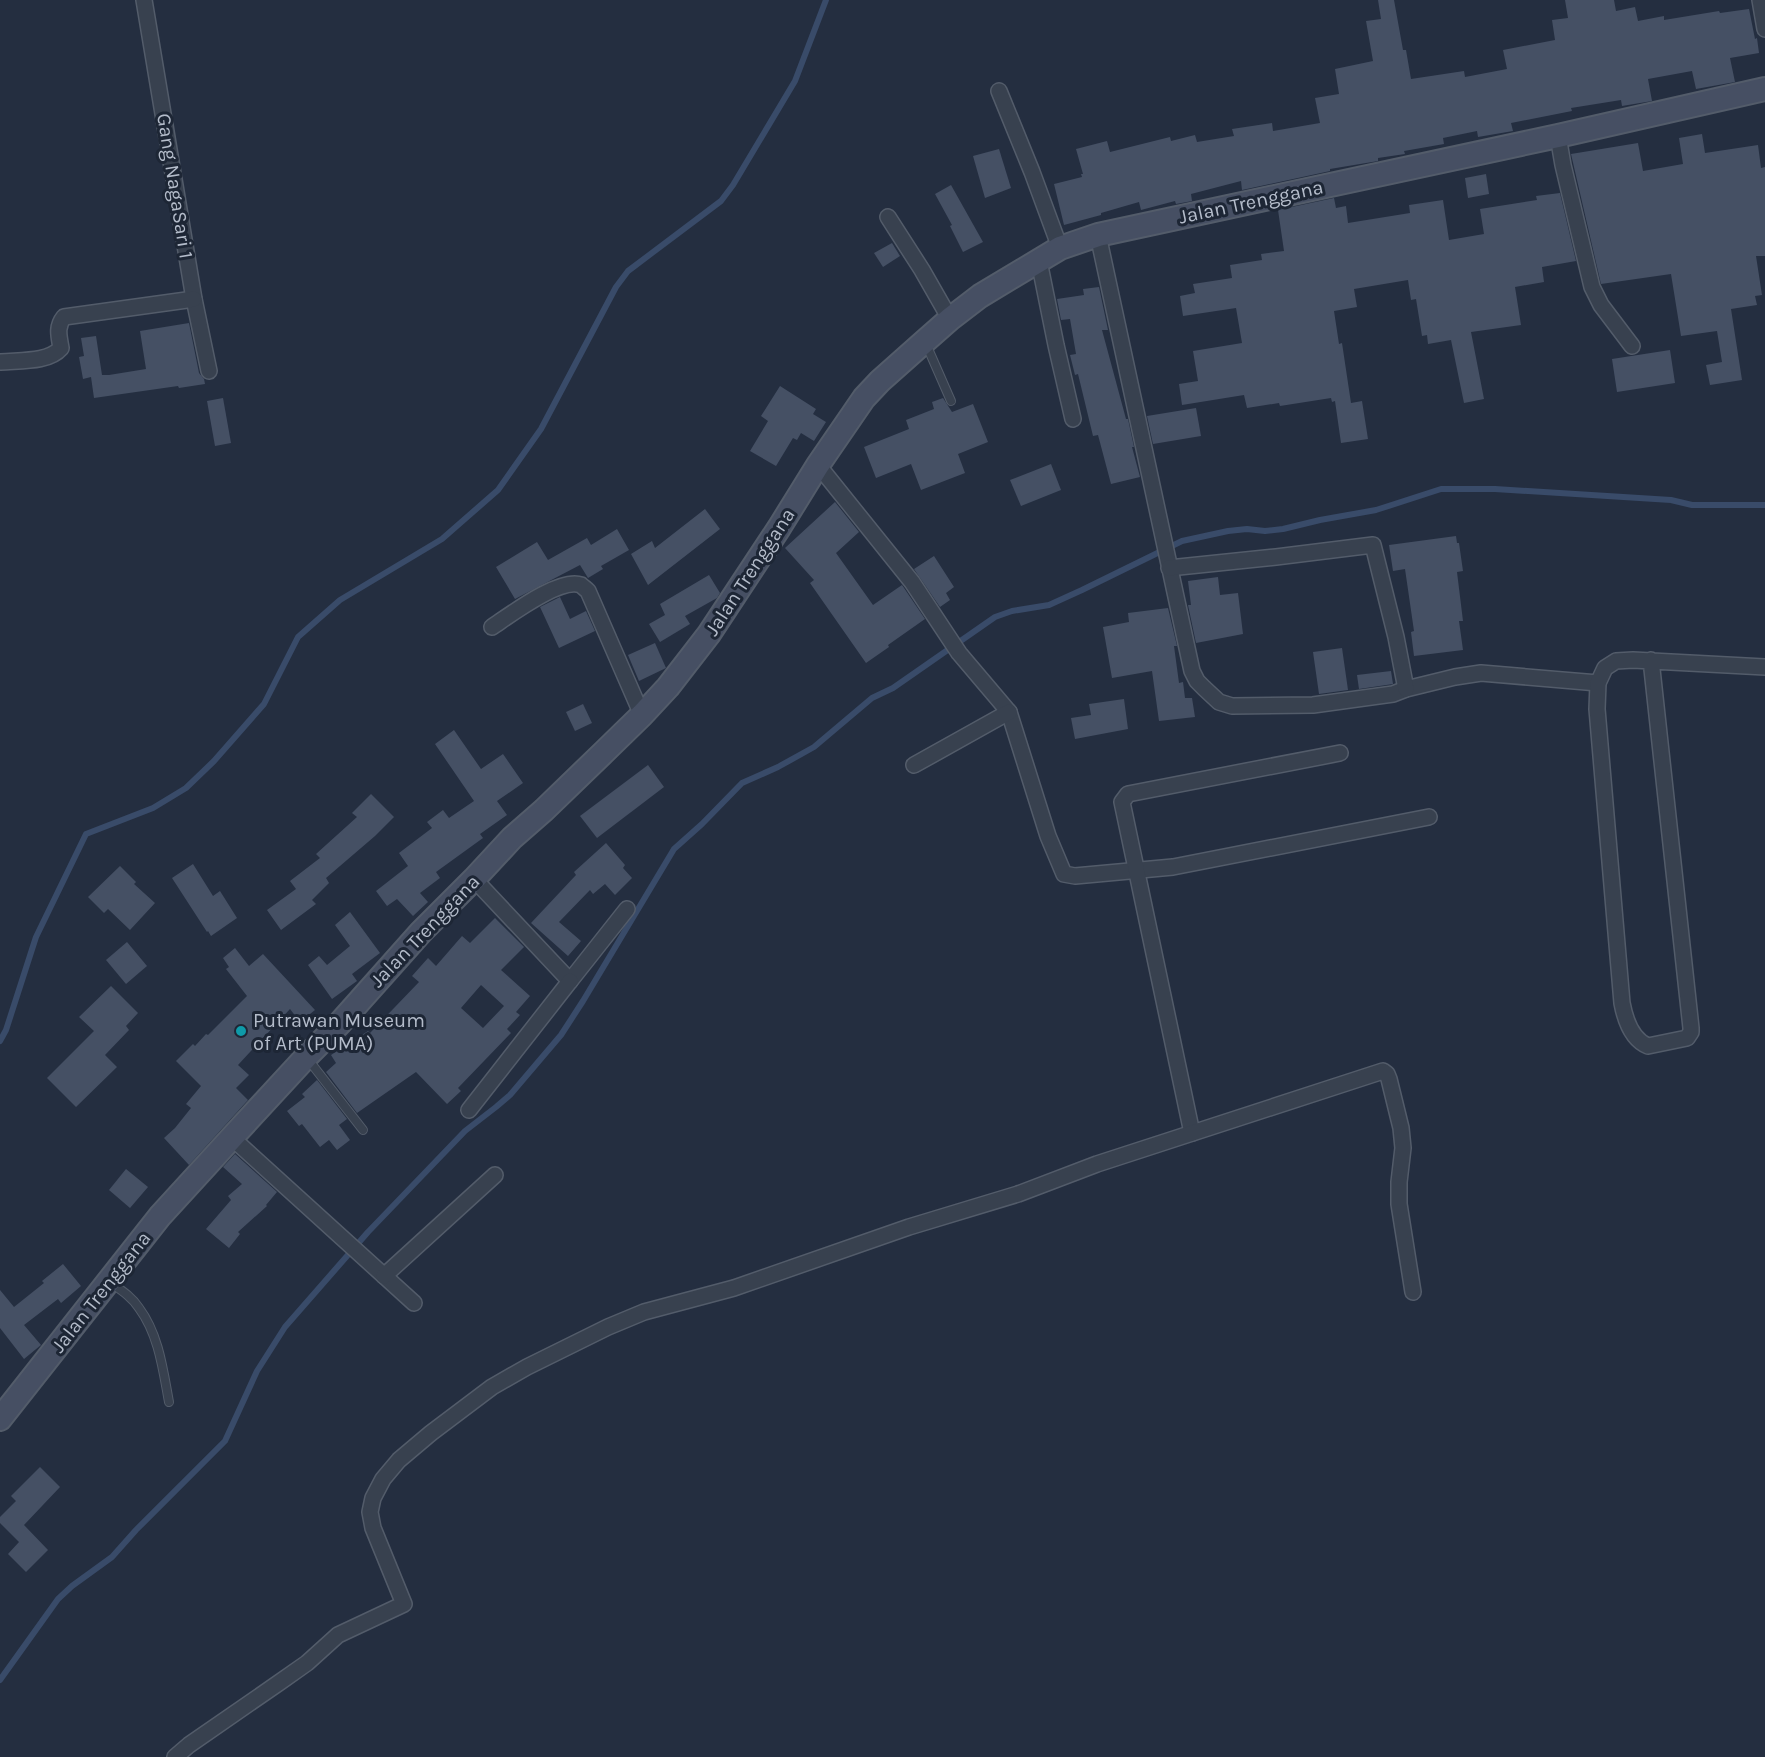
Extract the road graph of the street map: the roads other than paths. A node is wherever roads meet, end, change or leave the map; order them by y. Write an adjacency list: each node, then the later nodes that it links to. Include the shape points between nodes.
1 (144, 0): 11 (street, Gang NagaSari 1)
2 (1760, 0): 3 (street)
3 (1765, 29)
4 (1765, 89): 6 (main road, Jalan Trenggana)
5 (999, 91): 9 (street)
6 (1558, 136): 8 (main road, Jalan Trenggana); 14 (street, via 1595,297)
7 (888, 217): 12 (street)
8 (1098, 235): 9 (main road, Jalan Trenggana); 20 (street)
9 (1060, 248): 10 (main road, Jalan Trenggana)
10 (1038, 261): 12 (main road, Jalan Trenggana); 18 (street)
11 (194, 298): 15 (street, via 64,317 58,328 61,348 57,352 43,358); 16 (street, Gang NagaSari 1)
12 (950, 319): 13 (main road, Jalan Trenggana)
13 (925, 341): 17 (lane); 19 (main road, Jalan Trenggana, via 864,398)
14 (1632, 346)
15 (0, 362)
16 (209, 371)
17 (951, 401)
18 (1073, 419)
19 (818, 465): 26 (street); 27 (main road, Jalan Trenggana, via 709,634)
20 (1169, 568): 25 (street, via 1191,671 1220,702 1232,706 1313,705); 25 (street, via 1373,545)
21 (492, 627): 27 (street, via 555,587 581,585 588,591)
22 (1651, 660): 23 (street); 24 (street, via 1616,661 1605,668); 24 (street, via 1691,1032 1687,1038 1648,1046 1636,1038 1622,1003 1597,709)
23 (1765, 667)
24 (1598, 682): 25 (street, via 1481,673)
25 (1406, 689)
26 (1009, 712): 29 (street); 31 (street, via 1064,874)
27 (642, 716): 32 (main road, Jalan Trenggana)
28 (1340, 753): 31 (street, via 1128,794 1122,802)
29 (914, 765)
30 (1429, 817): 31 (street, via 1173,867)
31 (1136, 870): 38 (street)
32 (474, 879): 34 (street); 35 (main road, Jalan Trenggana)
33 (627, 909): 34 (street)
34 (570, 981): 36 (street)
35 (306, 1057): 37 (lane); 39 (main road, Jalan Trenggana)
36 (469, 1110)
37 (363, 1130)
38 (1192, 1133): 43 (street, via 1385,1072 1401,1128 1399,1204); 47 (street, via 734,1288 644,1312 527,1367 492,1388 399,1460 373,1498 373,1528 404,1604 338,1635 307,1663)
39 (231, 1137): 41 (street); 42 (main road, Jalan Trenggana, via 176,1198)
40 (495, 1176): 41 (street)
41 (384, 1276): 44 (street)
42 (110, 1282): 45 (lane, via 139,1307 151,1329); 46 (main road, Jalan Trenggana)
43 (1413, 1292)
44 (414, 1303)
45 (169, 1402)
46 (0, 1419)
47 (175, 1757)

